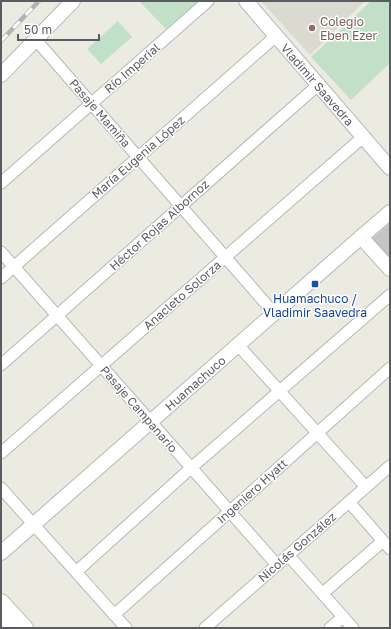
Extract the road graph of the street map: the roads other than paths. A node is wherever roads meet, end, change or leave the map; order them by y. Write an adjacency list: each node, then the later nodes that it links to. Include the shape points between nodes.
1 (74, 1): 5 (street)
2 (208, 1): 8 (street, Río Imperial)
3 (246, 1): 4 (street, Vladimir Saavedra)
4 (276, 36): 7 (street, Vladimir Saavedra); 10 (street, María Eugenia López)
5 (36, 40): 6 (street); 8 (street, Pasaje Mamiña)
6 (1, 75)
7 (318, 84): 9 (street, Vladimir Saavedra); 13 (street, Héctor Rojas Albornoz)
8 (91, 104): 10 (street, Pasaje Mamiña); 12 (street, Río Imperial)
9 (363, 137): 11 (street, Vladimir Saavedra); 17 (street, Anacleto Solorza)
10 (138, 157): 13 (street, Pasaje Mamiña); 18 (street, María Eugenia López)
11 (390, 168)
12 (1, 183)
13 (181, 206): 17 (street, Pasaje Mamiña); 23 (street, Héctor Rojas Albornoz)
14 (390, 212): 15 (street, Huamachuco)
15 (361, 237): 19 (street); 22 (street, Huamachuco)
16 (1, 252): 18 (street, Pasaje Campanario)
17 (225, 257): 22 (street, Pasaje Mamiña); 26 (street, Anacleto Solorza)
18 (14, 267): 20 (street, María Eugenia López); 23 (street, Pasaje Campanario)
19 (390, 269)
20 (1, 278)
21 (390, 295): 28 (street)
22 (274, 313): 24 (street, Huamachuco)
23 (57, 315): 25 (street, Héctor Rojas Albornoz); 26 (street, Pasaje Campanario)
24 (238, 345): 28 (street); 29 (street, Huamachuco)
25 (1, 365)
26 (101, 366): 29 (street, Pasaje Campanario); 31 (street, Anacleto Solorza)
27 (390, 368): 30 (street, Ingeniero Hyatt)
28 (280, 391): 30 (street); 33 (street)
29 (151, 422): 33 (street, Pasaje Campanario); 38 (street, Huamachuco)
30 (317, 433): 34 (street); 37 (street, Ingeniero Hyatt)
31 (1, 453)
32 (390, 466): 34 (street, Nicolás González)
33 (191, 468): 37 (street, Pasaje Campanario); 43 (street)
34 (366, 487): 36 (street, Nicolás González)
35 (1, 488): 38 (street)
36 (349, 502): 39 (street); 41 (street, Nicolás González)
37 (230, 512): 42 (street, Pasaje Campanario); 46 (street, Ingeniero Hyatt)
38 (34, 525): 40 (street, Huamachuco); 43 (street)
39 (386, 545): 44 (street)
40 (1, 554)
41 (288, 555): 42 (street, Nicolás González); 44 (street)
42 (277, 565): 52 (street, Nicolás González)
43 (76, 572): 46 (street)
44 (322, 594): 47 (street)
45 (1, 602): 50 (main road)
46 (114, 615): 51 (street)
47 (343, 617): 53 (street); 54 (street)
48 (1, 621): 49 (main road)
49 (7, 628)
50 (25, 628)
51 (126, 628)
52 (205, 628)
53 (330, 628)
54 (353, 628)

